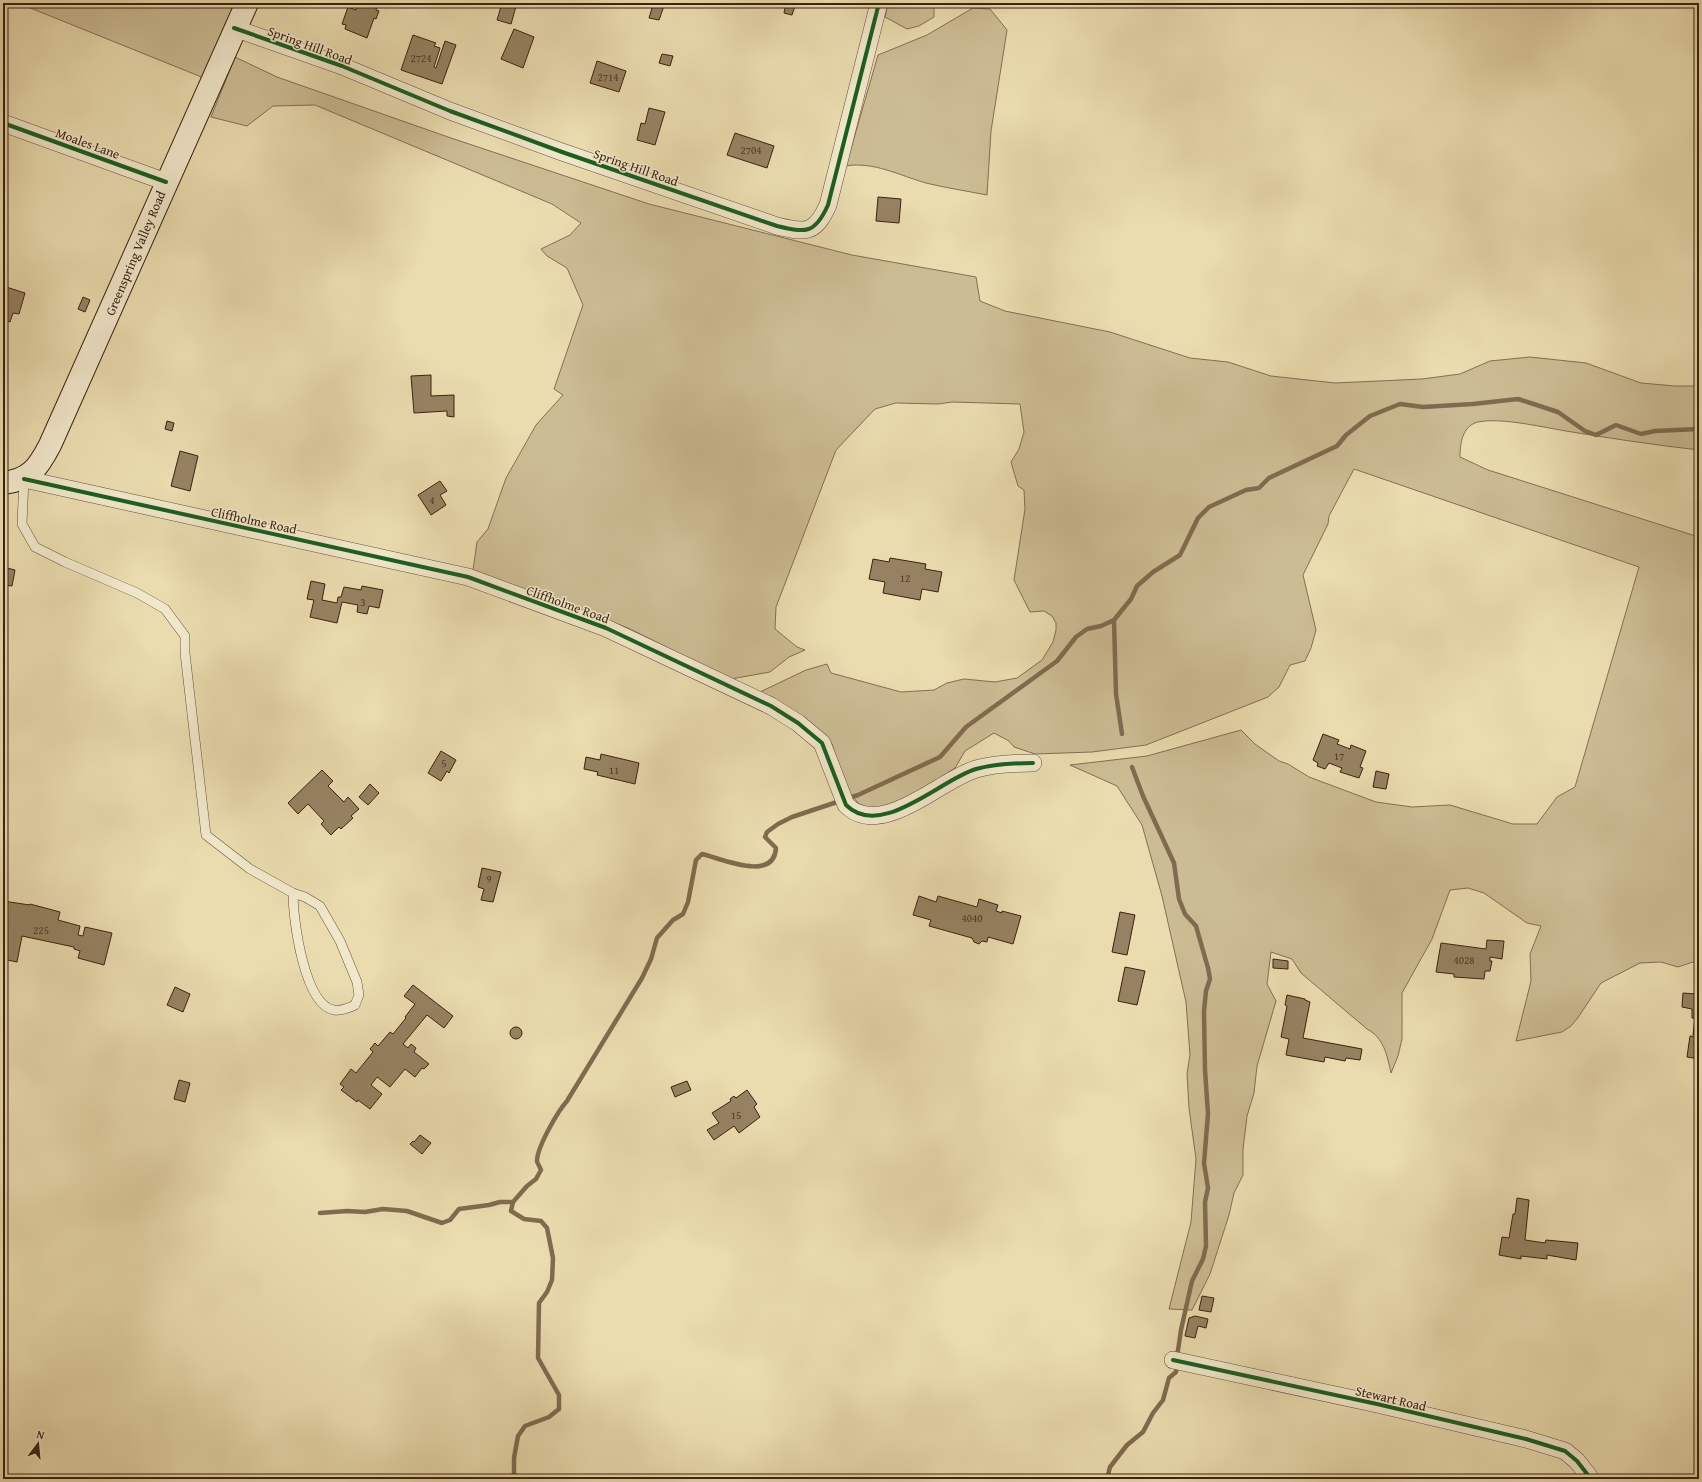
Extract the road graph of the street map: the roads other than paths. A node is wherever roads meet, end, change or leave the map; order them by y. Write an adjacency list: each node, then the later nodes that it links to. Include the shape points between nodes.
1 (247, 3): 3 (main road, Greenspring Valley Road)
2 (879, 3): 3 (street, Spring Hill Road, via 828,205 820,221 804,230 777,226 562,152 450,111 342,66)
3 (234, 28): 5 (main road, Greenspring Valley Road)
4 (3, 123): 5 (street, Moales Lane)
5 (166, 182): 6 (main road, Greenspring Valley Road, via 50,445 36,467)
6 (24, 478): 7 (main road); 8 (street, Cliffholme Road, via 468,577 606,628 771,706 798,723 822,744 843,798 850,809 863,814 890,813 914,803 975,769 1010,763); 9 (lane, via 22,524 35,547 137,593 166,609 185,636 206,835 250,869)
7 (3, 483)
8 (1033, 763)
9 (293, 894): 9 (lane, via 305,897 320,906 340,941 357,982 358,996 355,1005 334,1010 323,1004 313,992 299,946)
10 (1177, 1361): 11 (street, Stewart Road, via 1377,1404 1539,1443 1565,1451 1577,1460)
11 (1591, 1479)

